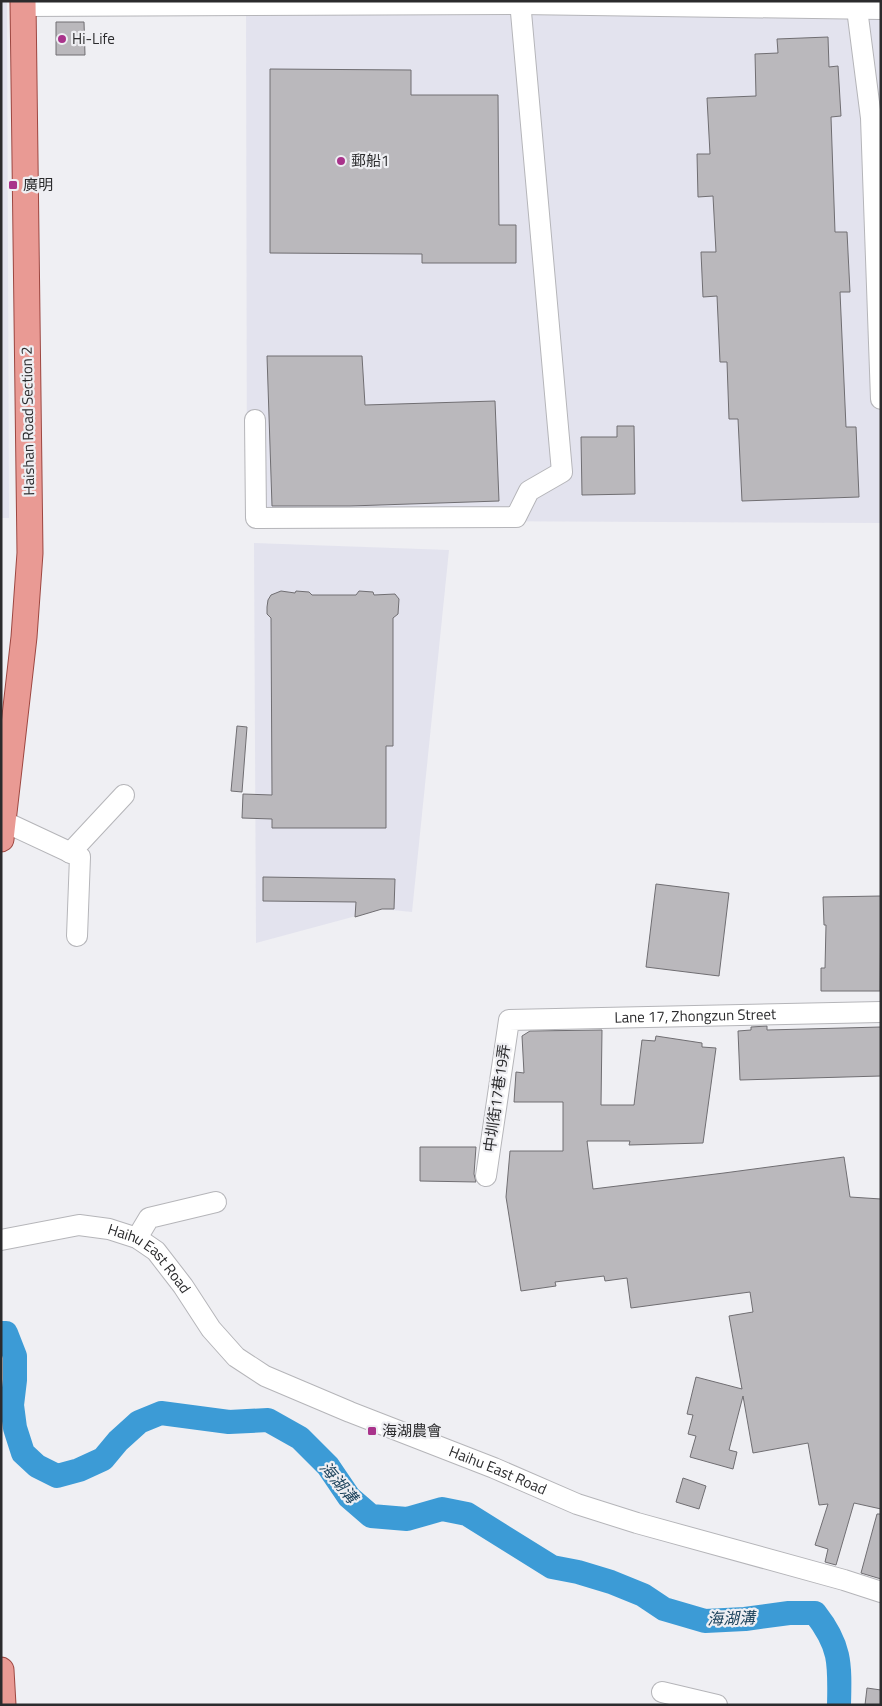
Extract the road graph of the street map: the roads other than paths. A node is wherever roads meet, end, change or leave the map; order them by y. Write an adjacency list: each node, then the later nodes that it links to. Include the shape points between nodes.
1 (520, 3): 2 (street); 3 (street); 6 (street, via 562,472 529,491 516,517 256,518)
2 (23, 4): 7 (main road, Haishan Road Section 2, via 30,553 24,636)
3 (856, 5): 4 (street); 5 (street, via 871,118)
4 (881, 9)
5 (881, 399)
6 (256, 420)
7 (8, 721): 9 (main road, Haishan Road Section 2)
8 (124, 795): 10 (street)
9 (2, 830): 10 (street)
10 (75, 855): 11 (street)
11 (77, 936)
12 (881, 1012): 13 (street, Lane 17, Zhongzun Street)
13 (508, 1020): 14 (street, 中圳街17巷19弄)
14 (486, 1176)
15 (216, 1202): 16 (street, via 149,1218)
16 (137, 1238): 17 (street, Haihu East Road, via 109,1229 79,1225); 18 (street, Haihu East Road, via 156,1251 184,1286 211,1329 236,1357 265,1376 577,1504)
17 (1, 1240)
18 (881, 1592)
19 (1, 1670): 21 (main road)
20 (662, 1692): 22 (street)
21 (3, 1705)
22 (717, 1705)

